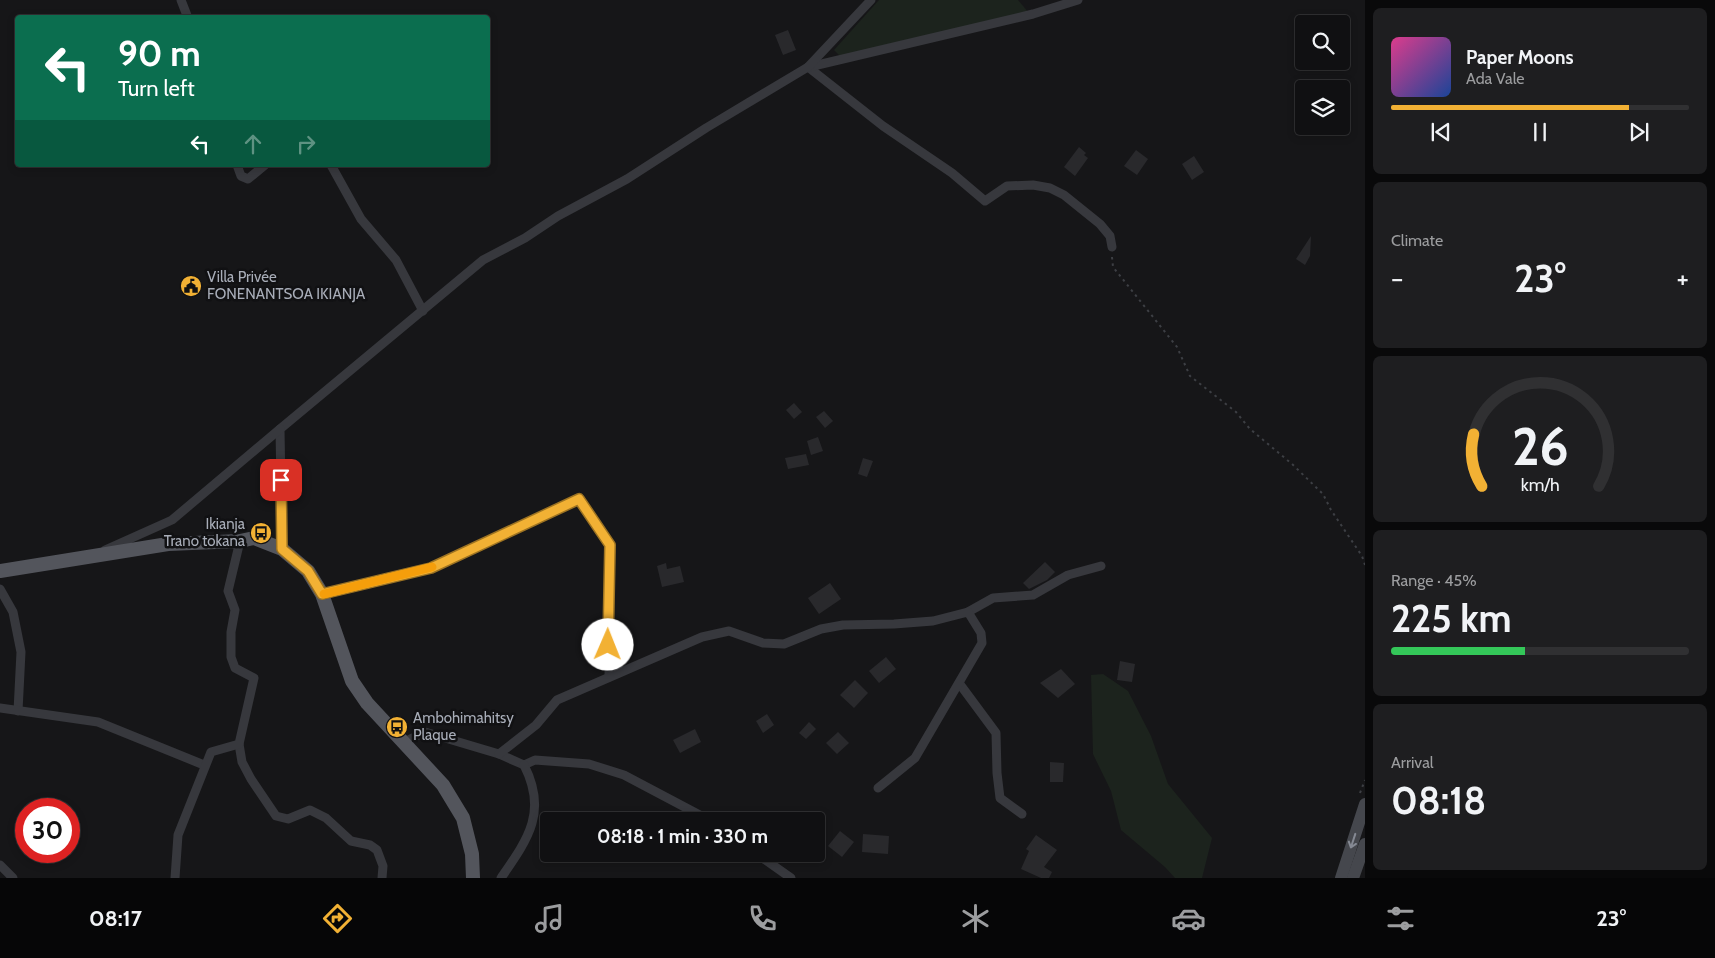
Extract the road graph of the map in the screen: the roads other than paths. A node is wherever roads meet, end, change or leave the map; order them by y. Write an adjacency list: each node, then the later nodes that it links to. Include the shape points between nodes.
1 (181, 0): 4 (street)
2 (871, 0): 5 (street)
3 (1078, 0): 5 (street, via 1033,14)
4 (187, 15)
5 (808, 67): 9 (street, via 985,201 1007,186 1050,188 1100,224 1110,236); 10 (street, via 627,179 483,260)
6 (237, 167): 7 (street, via 246,179 251,179)
7 (263, 167)
8 (332, 167): 10 (street, via 360,219 396,260)
9 (1112, 246)
10 (423, 311): 11 (street)
11 (280, 429): 13 (street); 14 (street, via 172,520)
12 (240, 542): 13 (main road, via 254,538); 14 (main road, via 168,544); 25 (street, via 228,591 235,610 231,657 235,668 254,678)
13 (282, 549): 18 (main road, via 308,571)
14 (91, 556): 16 (main road)
15 (1102, 566): 19 (street, via 1068,575 1033,595 993,598)
16 (0, 571)
17 (0, 589): 23 (street, via 13,612 21,652)
18 (322, 594): 20 (street, via 431,568 579,499 610,545); 24 (main road, via 352,681 367,703)
19 (968, 612): 20 (street, via 933,621 843,625 821,629 784,644 763,643 729,631 702,638); 21 (street, via 981,633 982,643)
20 (609, 677): 26 (street, via 557,700 536,724)
21 (958, 684): 29 (street, via 915,758); 32 (street, via 996,733 1000,798)
22 (0, 708): 23 (street)
23 (18, 711): 28 (street, via 98,722)
24 (404, 742): 26 (street, via 425,732); 39 (main road, via 444,786 463,818 472,854)
25 (239, 744): 28 (street, via 211,752); 38 (street, via 242,762 276,816 288,819 310,810 326,818 350,841 370,845 377,850 383,866)
26 (499, 754): 27 (street)
27 (524, 765): 31 (street, via 535,760 589,764 624,775); 40 (street, via 532,780 536,800 533,821 520,851)
28 (204, 766): 37 (street, via 178,835)
29 (878, 788)
30 (1365, 804): 42 (main road, one-way to 42)
31 (694, 812)
32 (1022, 814)
33 (1365, 844): 43 (main road)
34 (768, 862): 41 (street)
35 (0, 864): 36 (street)
36 (13, 878)
37 (175, 878)
38 (382, 878)
39 (473, 878)
40 (501, 878)
41 (791, 878)
42 (1341, 878)
43 (1353, 878)

